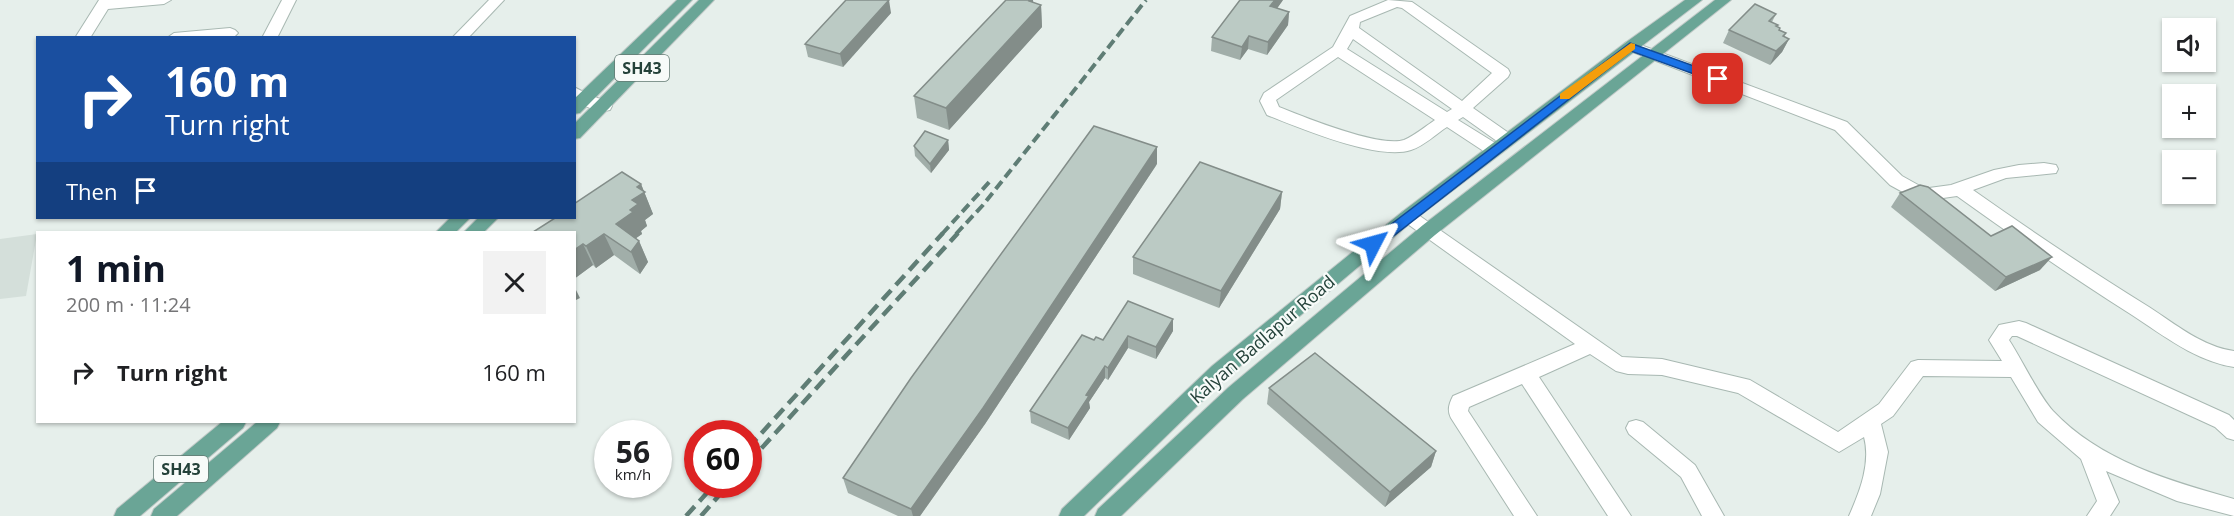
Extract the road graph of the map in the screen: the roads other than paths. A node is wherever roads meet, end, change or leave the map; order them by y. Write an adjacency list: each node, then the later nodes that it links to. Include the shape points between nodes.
1 (164, 0): 8 (street)
2 (289, 0): 13 (street)
3 (497, 0): 14 (street)
4 (685, 0): 18 (main road, SH43)
5 (707, 0): 19 (main road, SH43)
6 (1695, 0): 15 (main road, Kalyan Badlapur Road)
7 (1724, 0): 17 (main road, Kalyan Badlapur Road)
8 (105, 2): 11 (street)
9 (1351, 30): 16 (street); 20 (street); 20 (street, via 1355,19 1390,3 1401,3 1501,71)
10 (230, 33): 12 (street)
11 (83, 36)
12 (196, 36)
13 (270, 36)
14 (461, 36)
15 (1630, 46): 17 (street); 23 (main road, Kalyan Badlapur Road)
16 (1338, 50): 21 (street); 21 (street, via 1270,97 1273,111 1393,148 1408,145)
17 (1654, 55): 25 (street, via 1841,126 1903,185 1919,193); 29 (main road, Kalyan Badlapur Road)
18 (578, 100): 19 (street)
19 (604, 106): 22 (main road, SH43)
20 (1463, 109): 21 (street); 23 (street)
21 (1448, 119): 23 (street)
22 (576, 132)
23 (1501, 145): 26 (main road, Kalyan Badlapur Road)
24 (2050, 169): 25 (street, via 2028,168 1998,175)
25 (1961, 190): 33 (street, via 2056,258 2161,324 2209,352)
26 (1408, 216): 29 (street); 45 (main road, Kalyan Badlapur Road, via 1219,372)
27 (460, 219): 30 (main road)
28 (488, 219): 31 (main road)
29 (1429, 230): 32 (street); 46 (main road, Kalyan Badlapur Road, via 1236,393)
30 (447, 231)
31 (474, 231)
32 (1590, 346): 35 (street); 36 (street, via 1616,363 1662,366 1743,386 1839,443)
33 (2234, 359)
34 (2017, 369): 36 (street, via 1918,368 1886,410); 40 (street, via 1999,340 2006,330 2019,328 2222,421); 41 (street, via 2045,416)
35 (1526, 373): 47 (street, via 1460,402 1458,412); 48 (street)
36 (1870, 421): 50 (street, via 1878,452)
37 (235, 423): 43 (main road, SH43)
38 (269, 423): 44 (main road, SH43)
39 (1636, 428): 49 (street, via 1688,471)
40 (2234, 432)
41 (2090, 454): 42 (street, via 2177,492); 51 (street, via 2108,502)
42 (2234, 508)
43 (125, 516)
44 (162, 516)
45 (1070, 516)
46 (1106, 516)
47 (1526, 516)
48 (1620, 516)
49 (1713, 516)
50 (1860, 516)
51 (2098, 516)

